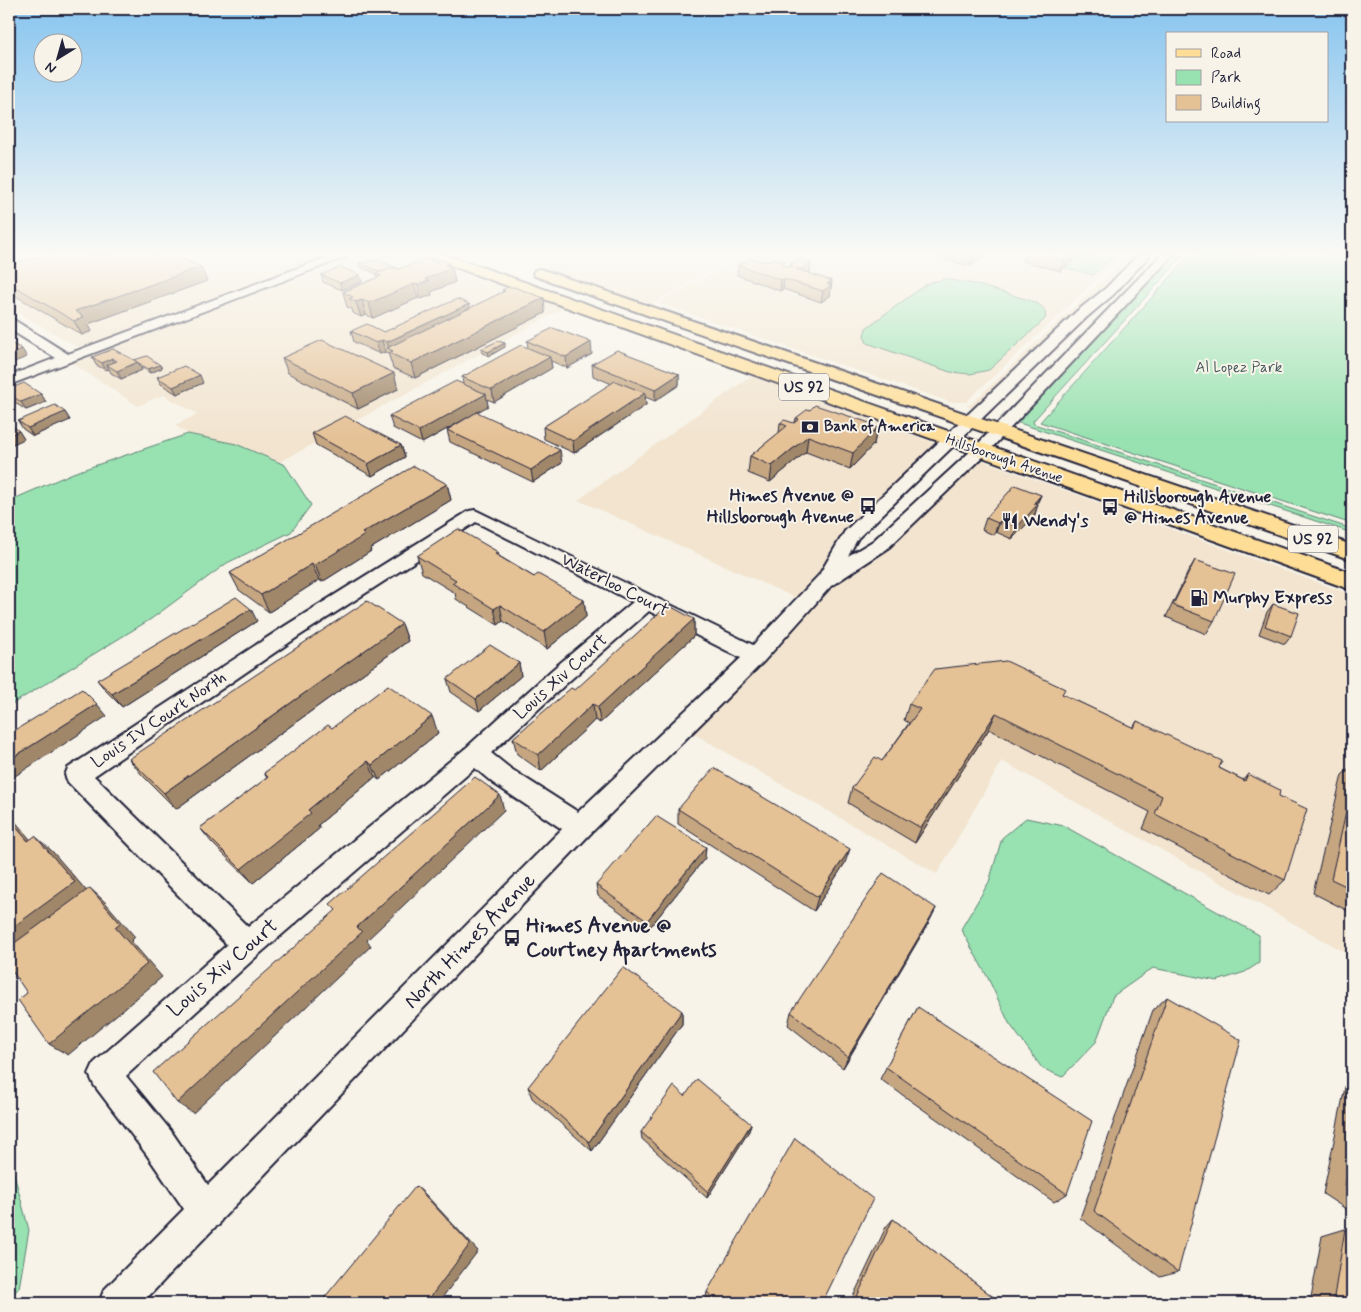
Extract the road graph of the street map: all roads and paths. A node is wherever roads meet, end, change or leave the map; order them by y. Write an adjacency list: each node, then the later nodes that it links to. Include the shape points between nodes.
1 (179, 316): 9 (street)
2 (608, 316): 13 (main road, Hillsborough Avenue / US 92)
3 (666, 316): 11 (main road, US 92)
4 (1080, 316): 11 (street, North Himes Avenue)
5 (1089, 316): 7 (street)
6 (1108, 316): 7 (street, North Himes Avenue)
7 (1104, 321): 12 (street, North Himes Avenue)
8 (9, 323): 9 (street)
9 (67, 359): 10 (street)
10 (9, 381)
11 (971, 422): 12 (main road, Hillsborough Avenue / US 92); 13 (street, North Himes Avenue)
12 (999, 431): 14 (street, North Himes Avenue); 15 (main road, Hillsborough Avenue / US 92)
13 (951, 440): 14 (main road, Hillsborough Avenue / US 92); 16 (street, North Himes Avenue, via 851,535)
14 (980, 451): 16 (street, North Himes Avenue, via 880,545); 17 (main road, Hillsborough Avenue / US 92)
15 (1352, 553)
16 (824, 581): 20 (street, North Himes Avenue)
17 (1352, 582)
18 (647, 601): 19 (street, Waterloo Court, via 475,515); 20 (street, Waterloo Court); 21 (street, Louis Xiv Court)
19 (292, 631): 23 (street, Louis IV Court North, via 77,775)
20 (756, 656): 22 (street, North Himes Avenue)
21 (475, 754): 22 (street, via 502,776); 23 (street, Louis Xiv Court)
22 (580, 827): 24 (street, North Himes Avenue)
23 (247, 946): 24 (street, Louis Xiv Court, via 105,1074 159,1143)
24 (207, 1213): 25 (street, North Himes Avenue)
25 (117, 1303)

